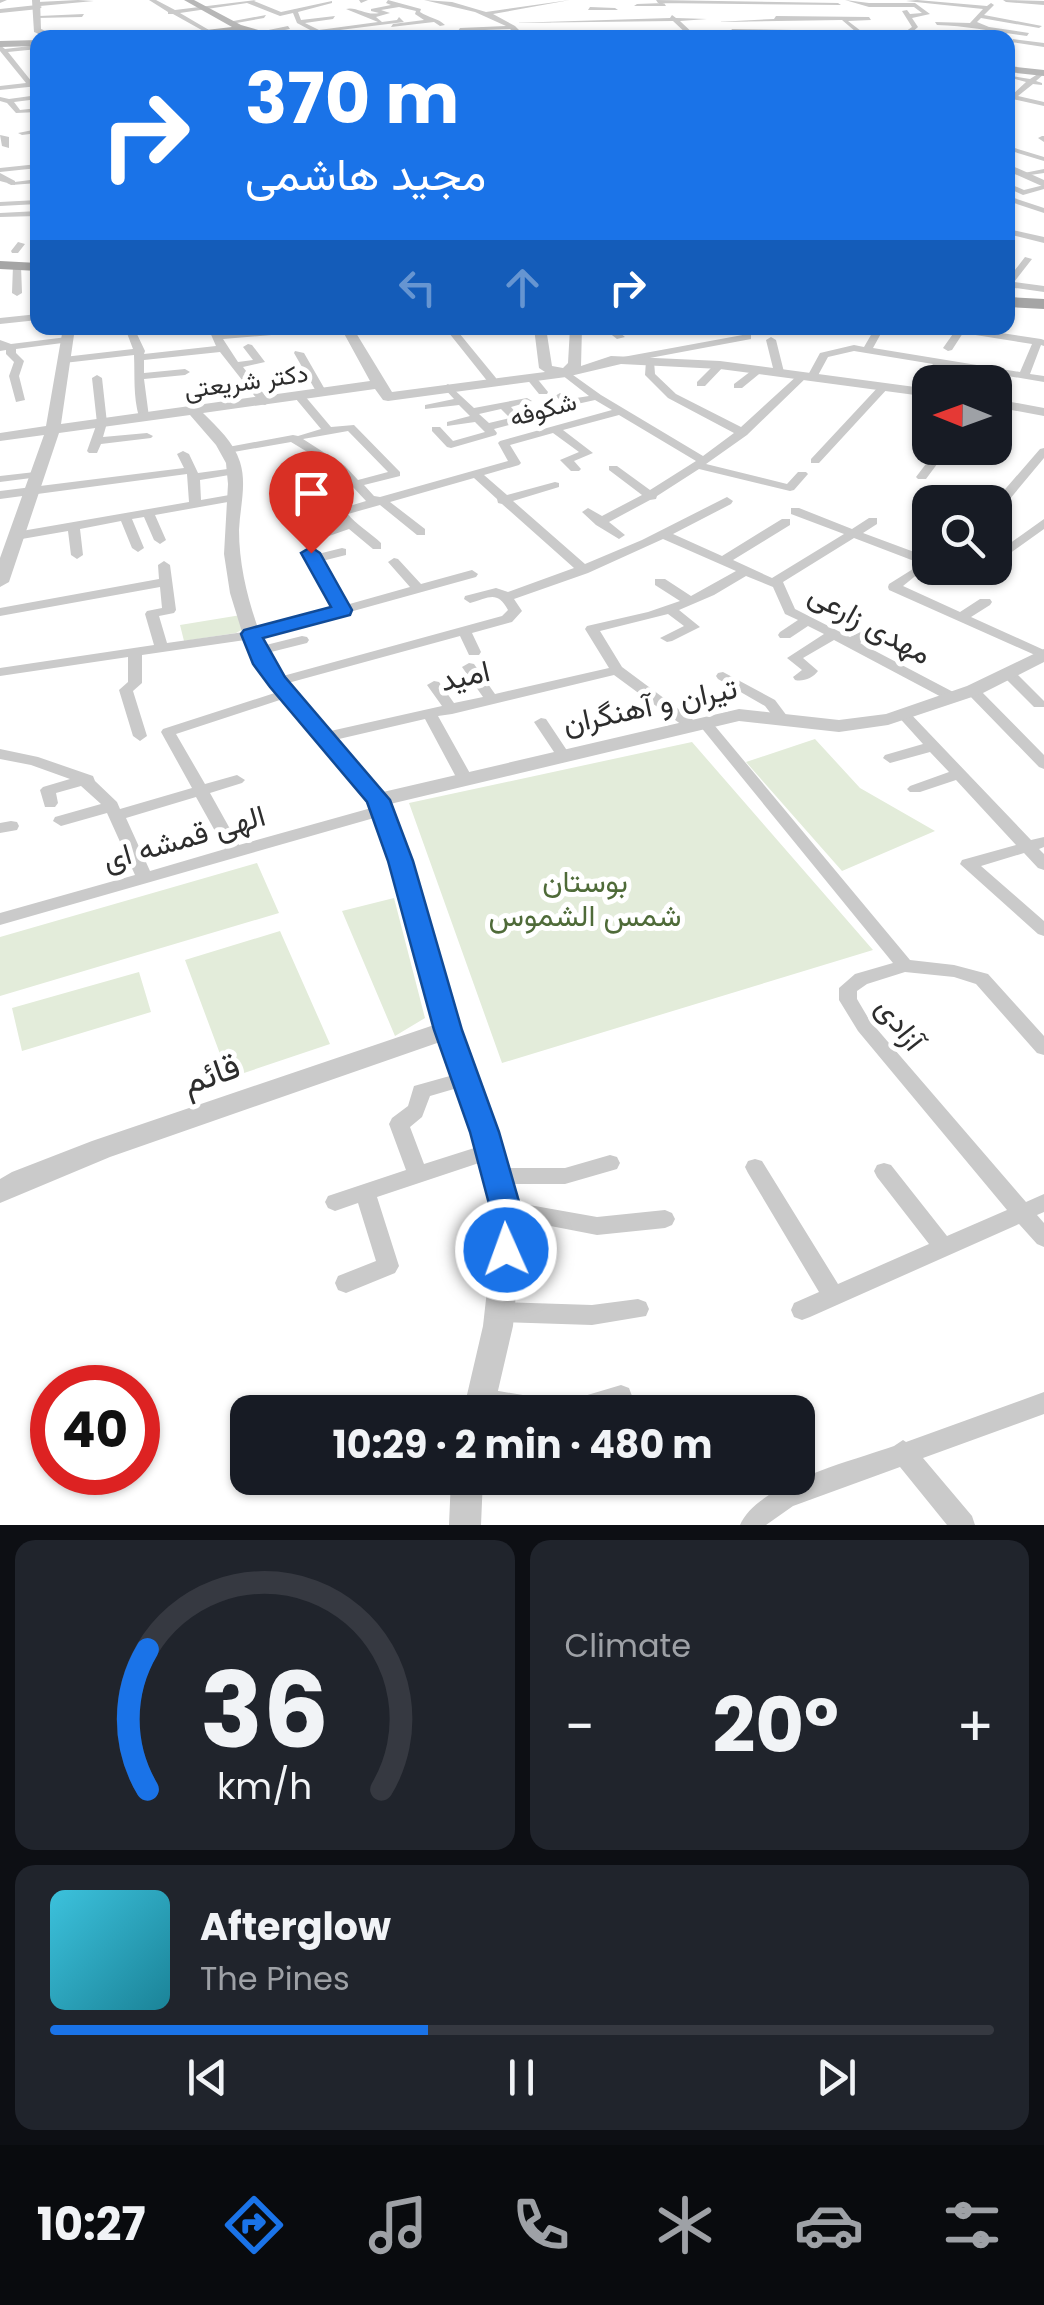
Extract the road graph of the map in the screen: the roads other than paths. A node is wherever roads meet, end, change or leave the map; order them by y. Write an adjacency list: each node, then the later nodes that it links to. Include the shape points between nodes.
1 (94, 0): 40 (street); 46 (street)
2 (152, 0): 50 (street)
3 (251, 0): 29 (street); 41 (street, via 280,14)
4 (308, 0): 5 (street)
5 (318, 0)
6 (427, 0): 44 (street)
7 (440, 0): 30 (street)
8 (477, 0): 30 (street)
9 (519, 0): 31 (street); 44 (street)
10 (621, 0): 34 (street)
11 (695, 0): 22 (street); 37 (street); 55 (street)
12 (743, 0): 32 (street); 37 (street)
13 (848, 0): 24 (street)
14 (960, 0): 39 (street)
15 (1007, 0): 18 (street)
16 (191, 1): 29 (main road)
17 (772, 1): 32 (street); 56 (street); 77 (street)
18 (1028, 1): 28 (street)
19 (330, 2): 41 (street)
20 (363, 2): 21 (street)
21 (392, 2): 43 (street); 87 (street, via 373,10 386,13)
22 (660, 2): 36 (street); 51 (street)
23 (820, 2): 33 (street); 56 (street); 61 (street)
24 (869, 2): 25 (street); 80 (street)
25 (898, 2): 26 (street); 60 (street); 60 (street, via 927,14)
26 (920, 2): 39 (street)
27 (564, 3): 31 (street)
28 (1044, 3)
29 (206, 4): 50 (street); 54 (main road)
30 (462, 4): 44 (street)
31 (535, 4): 44 (street); 73 (street)
32 (752, 4)
33 (837, 4)
34 (612, 5): 38 (street)
35 (74, 6): 40 (street)
36 (637, 6): 47 (street); 64 (street)
37 (714, 6): 55 (street); 77 (street); 97 (street)
38 (598, 8): 69 (street)
39 (988, 8): 48 (street); 62 (street); 82 (street); 102 (street, via 973,23)
40 (38, 9): 49 (street); 49 (street); 53 (street)
41 (305, 9): 71 (street)
42 (349, 9): 87 (street)
43 (420, 10): 66 (street); 87 (street)
44 (486, 10): 52 (street); 63 (street); 76 (street)
45 (246, 11): 54 (street)
46 (96, 12)
47 (624, 12)
48 (967, 12)
49 (4, 13)
50 (170, 13): 89 (street)
51 (668, 13): 55 (street); 68 (street)
52 (461, 14)
53 (82, 15)
54 (218, 15): 85 (main road)
55 (692, 15): 65 (street); 68 (street); 97 (street)
56 (793, 15): 61 (street); 61 (street); 77 (street)
57 (264, 16): 85 (street)
58 (333, 16): 71 (street)
59 (576, 16): 74 (street)
60 (910, 16): 84 (street)
61 (838, 18): 77 (street); 80 (street); 86 (street); 100 (street, via 787,25)
62 (1010, 18): 79 (street); 102 (street)
63 (498, 19): 67 (street); 76 (street)
64 (644, 19): 68 (street); 69 (street)
65 (704, 19)
66 (428, 20): 81 (street); 87 (street)
67 (472, 20)
68 (676, 20): 96 (street)
69 (619, 21): 74 (street)
70 (278, 22): 90 (street)
71 (299, 22): 91 (street)
72 (350, 22): 92 (street)
73 (553, 22): 74 (street); 76 (street)
74 (583, 22)
75 (742, 22): 77 (street); 97 (street); 98 (street)
76 (516, 23): 93 (street); 94 (street); 95 (street)
77 (771, 23): 98 (street); 99 (street)
78 (936, 23): 82 (street)
79 (1042, 23): 104 (street)
80 (871, 24): 86 (street)
81 (442, 25)
82 (954, 25): 102 (street)
83 (904, 26): 84 (street)
84 (915, 26): 101 (street)
85 (239, 28)
86 (858, 28)
87 (385, 29): 88 (street)
88 (414, 29)
89 (204, 30)
90 (280, 30)
91 (313, 30)
92 (355, 30)
93 (477, 30)
94 (519, 30)
95 (526, 30)
96 (687, 30)
97 (723, 30): 98 (street)
98 (748, 30)
99 (785, 30)
100 (791, 30)
101 (910, 30)
102 (982, 30)
103 (1015, 32): 104 (street)
104 (1029, 33): 105 (street); 106 (street)
105 (1044, 34)
106 (1015, 39)
107 (1015, 43): 108 (street)
108 (1044, 48)
109 (1, 51): 110 (main road); 116 (street)
110 (30, 52)
111 (30, 52): 112 (street)
112 (22, 53)
113 (1015, 74): 115 (main road)
114 (1015, 74): 117 (street)
115 (1044, 76): 117 (street)
116 (30, 79)
117 (1032, 83): 120 (street)
118 (30, 84): 119 (street)
119 (3, 87): 122 (street)
120 (1015, 93)
121 (1015, 97): 123 (street)
122 (20, 100): 124 (street); 125 (street)
123 (1041, 104): 127 (street)
124 (10, 105): 126 (street)
125 (30, 108)
126 (0, 110)
127 (1023, 113)
128 (30, 123): 129 (street)
129 (3, 144)
130 (1015, 150): 131 (street)
131 (1044, 159)
132 (30, 170): 136 (street)
133 (1044, 170): 134 (street)
134 (1015, 172)
135 (1015, 172): 138 (street)
136 (3, 180): 137 (street)
137 (30, 181)
138 (1044, 186): 140 (street)
139 (1015, 190): 140 (street)
140 (1025, 197): 141 (street); 143 (street); 145 (street)
141 (1015, 198)
142 (30, 202): 144 (street)
143 (1015, 203)
144 (0, 204)
145 (1044, 211)
146 (30, 213): 147 (street)
147 (0, 215)
148 (1015, 234): 149 (street)
149 (1044, 240)
150 (14, 253): 152 (main road); 156 (street)
151 (1028, 259): 153 (street)
152 (0, 265)
153 (1015, 275)
154 (1015, 285): 155 (street)
155 (1044, 289)
156 (17, 293)
157 (1015, 302): 158 (main road)
158 (1044, 304)
159 (1015, 316): 160 (main road)
160 (1044, 317)
161 (30, 318): 162 (street)
162 (0, 321)
163 (45, 335): 178 (street)
164 (58, 335): 184 (street)
165 (68, 335): 191 (street)
166 (132, 335): 190 (street)
167 (216, 335): 187 (street)
168 (285, 335): 181 (street)
169 (351, 335): 210 (street)
170 (456, 335): 208 (street)
171 (541, 335): 198 (street)
172 (575, 335): 199 (street)
173 (617, 335): 179 (street)
174 (745, 335): 182 (street)
175 (875, 335): 188 (street)
176 (957, 335): 186 (street)
177 (998, 335): 183 (street)
178 (34, 336)
179 (620, 337)
180 (771, 340): 202 (street)
181 (290, 342)
182 (718, 342): 192 (street); 195 (street)
183 (1041, 342): 204 (street)
184 (4, 346): 221 (street, via 20,366 14,376)
185 (248, 347): 196 (street, via 260,362)
186 (948, 348)
187 (221, 349): 190 (street, via 168,358); 196 (street)
188 (868, 349): 194 (street); 205 (street, via 834,350)
189 (299, 353): 217 (street)
190 (140, 354): 191 (street); 203 (street)
191 (64, 360): 239 (street)
192 (623, 360): 193 (street, دکتر شریعتی); 199 (street, دکتر شریعتی)
193 (650, 363): 195 (street, دکتر شریعتی); 240 (street, via 650,376 672,396)
194 (939, 363): 204 (street)
195 (712, 365): 200 (street, دکتر شریعتی); 211 (street)
196 (237, 366): 225 (street)
197 (118, 368): 203 (street)
198 (546, 368): 199 (street, دکتر شریعتی); 208 (street, دکتر شریعتی)
199 (570, 368): 207 (street, دکتر شریعتی); 220 (street, شکوفه)
200 (759, 370): 202 (street, دکتر شریعتی); 212 (street)
201 (186, 372): 203 (street)
202 (779, 372): 205 (street, دکتر شریعتی)
203 (137, 374): 236 (street)
204 (1024, 376): 209 (street)
205 (807, 377): 214 (street, دکتر شریعتی); 240 (street)
206 (97, 378): 233 (street)
207 (531, 378): 208 (street, دکتر شریعتی); 216 (street)
208 (492, 380): 213 (street, دکتر شریعتی)
209 (1044, 380)
210 (379, 384): 213 (street, دکتر شریعتی, via 388,396); 217 (street, دکتر شریعتی)
211 (702, 384)
212 (738, 386)
213 (448, 387): 222 (street)
214 (884, 387): 215 (street, دکتر شریعتی); 247 (street)
215 (912, 390)
216 (544, 392)
217 (322, 393): 219 (street, دکتر شریعتی)
218 (560, 396): 220 (street, via 568,404)
219 (300, 397): 225 (street, دکتر شریعتی); 235 (street)
220 (597, 397): 229 (street, شکوفه)
221 (20, 400)
222 (461, 401): 228 (street); 232 (street)
223 (527, 401): 226 (street)
224 (191, 402): 225 (street, دکتر شریعتی); 236 (street, دکتر شریعتی); 246 (street)
225 (265, 402)
226 (503, 406): 232 (street); 232 (street, via 517,420)
227 (1012, 406): 230 (street)
228 (429, 407)
229 (621, 411): 238 (street, شکوفه); 248 (street, شکوفه)
230 (1044, 412)
231 (355, 416): 235 (street)
232 (478, 419): 234 (street); 237 (street, via 492,433 452,445)
233 (102, 423): 236 (street, دکتر شریعتی); 236 (street, via 94,446); 239 (street, دکتر شریعتی)
234 (451, 424)
235 (325, 427): 242 (street); 258 (street, via 350,427 396,474)
236 (145, 428): 243 (street)
237 (436, 429)
238 (554, 429): 251 (street, via 587,454 566,460); 255 (street, شکوفه, via 504,443 516,464)
239 (52, 430): 241 (street, دکتر شریعتی); 254 (street)
240 (742, 433): 248 (street)
241 (0, 437)
242 (298, 437): 246 (street); 258 (street)
243 (149, 450)
244 (1044, 451): 260 (street)
245 (183, 454): 252 (street)
246 (231, 460): 252 (street); 266 (street)
247 (815, 461)
248 (699, 463): 253 (street, شکوفه, via 790,488); 265 (street)
249 (930, 465): 256 (street)
250 (612, 468): 265 (street)
251 (575, 469)
252 (193, 473): 263 (street); 270 (street)
253 (802, 474)
254 (35, 475): 257 (street); 263 (street)
255 (477, 475): 262 (street); 267 (street)
256 (922, 477)
257 (0, 479)
258 (354, 484): 269 (street)
259 (555, 486): 267 (street)
260 (1012, 489)
261 (319, 490): 272 (street)
262 (416, 493): 269 (street); 271 (street)
263 (28, 494): 264 (street); 286 (street)
264 (0, 495)
265 (652, 497): 277 (street)
266 (236, 498): 270 (street); 323 (street, via 230,538)
267 (502, 500): 299 (street)
268 (727, 501): 287 (street)
269 (382, 502): 272 (street); 282 (street)
270 (194, 506): 274 (street)
271 (430, 506)
272 (341, 512): 279 (street)
273 (588, 512): 277 (street)
274 (149, 515): 275 (street); 288 (street)
275 (126, 519): 280 (street); 291 (street)
276 (873, 521): 283 (street)
277 (600, 522): 284 (street)
278 (1044, 523): 285 (street)
279 (349, 526): 281 (street); 290 (street)
280 (74, 528): 286 (street); 295 (street)
281 (329, 532)
282 (421, 532)
283 (855, 532): 294 (street); 296 (street, via 791,517); 306 (street)
284 (619, 535)
285 (1030, 535): 289 (street); 292 (street)
286 (16, 536): 303 (street)
287 (666, 536): 296 (street, مهدی زارعی); 299 (street)
288 (160, 540)
289 (1044, 542)
290 (376, 546)
291 (138, 548)
292 (1012, 548)
293 (342, 552): 312 (street, via 312,556)
294 (912, 553)
295 (77, 555)
296 (723, 561): 300 (street, مهدی زارعی)
297 (394, 562): 307 (street)
298 (164, 565): 304 (street)
299 (584, 570): 308 (street)
300 (746, 571): 306 (street, مهدی زارعی); 310 (street)
301 (472, 574): 307 (street)
302 (912, 574): 315 (street, via 894,587)
303 (0, 582)
304 (166, 582): 314 (street); 325 (street, via 169,610 152,614)
305 (660, 582): 310 (street)
306 (774, 583): 316 (street, مهدی زارعی, via 790,611)
307 (419, 589): 312 (street)
308 (507, 597): 309 (street, via 496,592); 317 (street, via 514,611 507,619)
309 (470, 599)
310 (691, 602): 313 (street)
311 (985, 602): 315 (street)
312 (342, 610): 323 (street)
313 (670, 610): 320 (street, via 693,627); 328 (street, via 592,629)
314 (0, 612)
315 (961, 617): 327 (street)
316 (807, 620): 318 (street, مهدی زارعی); 319 (street)
317 (464, 632): 334 (street); 336 (street)
318 (834, 634): 322 (street, مهدی زارعی); 332 (street, via 794,658 811,671)
319 (785, 636)
320 (667, 638)
321 (302, 640): 323 (street)
322 (850, 642): 324 (street, via 868,632); 335 (street, مهدی زارعی)
323 (255, 643): 325 (street); 334 (street)
324 (897, 648)
325 (162, 649): 326 (street)
326 (135, 653): 329 (street); 344 (street, via 134,683 126,690)
327 (1044, 655): 331 (street, تیران و آهنگران)
328 (617, 670): 336 (street, امید); 343 (street, آزادی)
329 (0, 672)
330 (722, 676): 341 (street, via 770,702)
331 (1011, 676): 335 (street, تیران و آهنگران); 337 (street)
332 (800, 678)
333 (434, 685): 338 (street)
334 (282, 687): 345 (street); 356 (street, via 168,732)
335 (962, 694): 339 (street, تیران و آهنگران); 350 (street, مهدی زارعی)
336 (492, 700): 338 (street, امید)
337 (1039, 704)
338 (452, 710): 340 (street, امید)
339 (902, 713): 341 (street, تیران و آهنگران, via 852,725); 346 (street)
340 (430, 715): 345 (street, امید); 352 (street)
341 (780, 716): 343 (street, تیران و آهنگران)
342 (541, 722): 348 (street)
343 (698, 724): 348 (street, تیران و آهنگران); 368 (street, آزادی)
344 (140, 736)
345 (326, 737): 358 (street)
346 (935, 746): 349 (street); 351 (street)
347 (0, 754): 353 (street)
348 (563, 755): 352 (street, تیران و آهنگران)
349 (890, 758)
350 (1044, 764)
351 (960, 773): 355 (street); 362 (street)
352 (464, 777): 358 (street, تیران و آهنگران)
353 (88, 779): 357 (street, via 48,790); 359 (street)
354 (237, 780): 356 (street)
355 (916, 789)
356 (199, 791): 359 (street); 363 (street)
357 (50, 803)
358 (380, 805): 363 (street, الهی قمشه ای); 369 (street)
359 (115, 810): 360 (street); 365 (street)
360 (61, 821)
361 (1044, 842): 362 (street)
362 (1026, 845): 364 (street); 367 (street, via 968,864)
363 (234, 851): 365 (street, الهی قمشه ای)
364 (1044, 864)
365 (145, 878): 366 (street, الهی قمشه ای)
366 (0, 919)
367 (1040, 923)
368 (904, 966): 370 (street, via 982,979); 381 (street, آزادی, via 862,979 848,988 848,1000 864,1026)
369 (448, 1030): 371 (street); 378 (street, قائم, via 119,1143)
370 (1044, 1048)
371 (464, 1080): 372 (street); 376 (street, via 421,1092 412,1117 399,1124)
372 (490, 1150): 376 (street); 377 (street)
373 (610, 1163): 377 (street, via 565,1176)
374 (755, 1167): 387 (street)
375 (884, 1170): 385 (street)
376 (418, 1174): 379 (street)
377 (497, 1176): 382 (street)
378 (0, 1192)
379 (365, 1192): 380 (street); 386 (street, via 388,1266)
380 (334, 1202)
381 (1034, 1207): 384 (street, آزادی); 385 (street)
382 (506, 1210): 383 (street, via 597,1226); 390 (street)
383 (665, 1219)
384 (1044, 1238)
385 (943, 1247): 387 (street)
386 (346, 1283)
387 (833, 1296): 389 (street)
388 (638, 1309): 390 (street)
389 (802, 1310)
390 (500, 1312): 391 (street)
391 (482, 1395)
392 (1044, 1402): 393 (street)
393 (903, 1452): 396 (street, via 786,1497); 397 (street)
394 (466, 1495): 395 (street)
395 (465, 1525)
396 (752, 1525)
397 (963, 1525)

